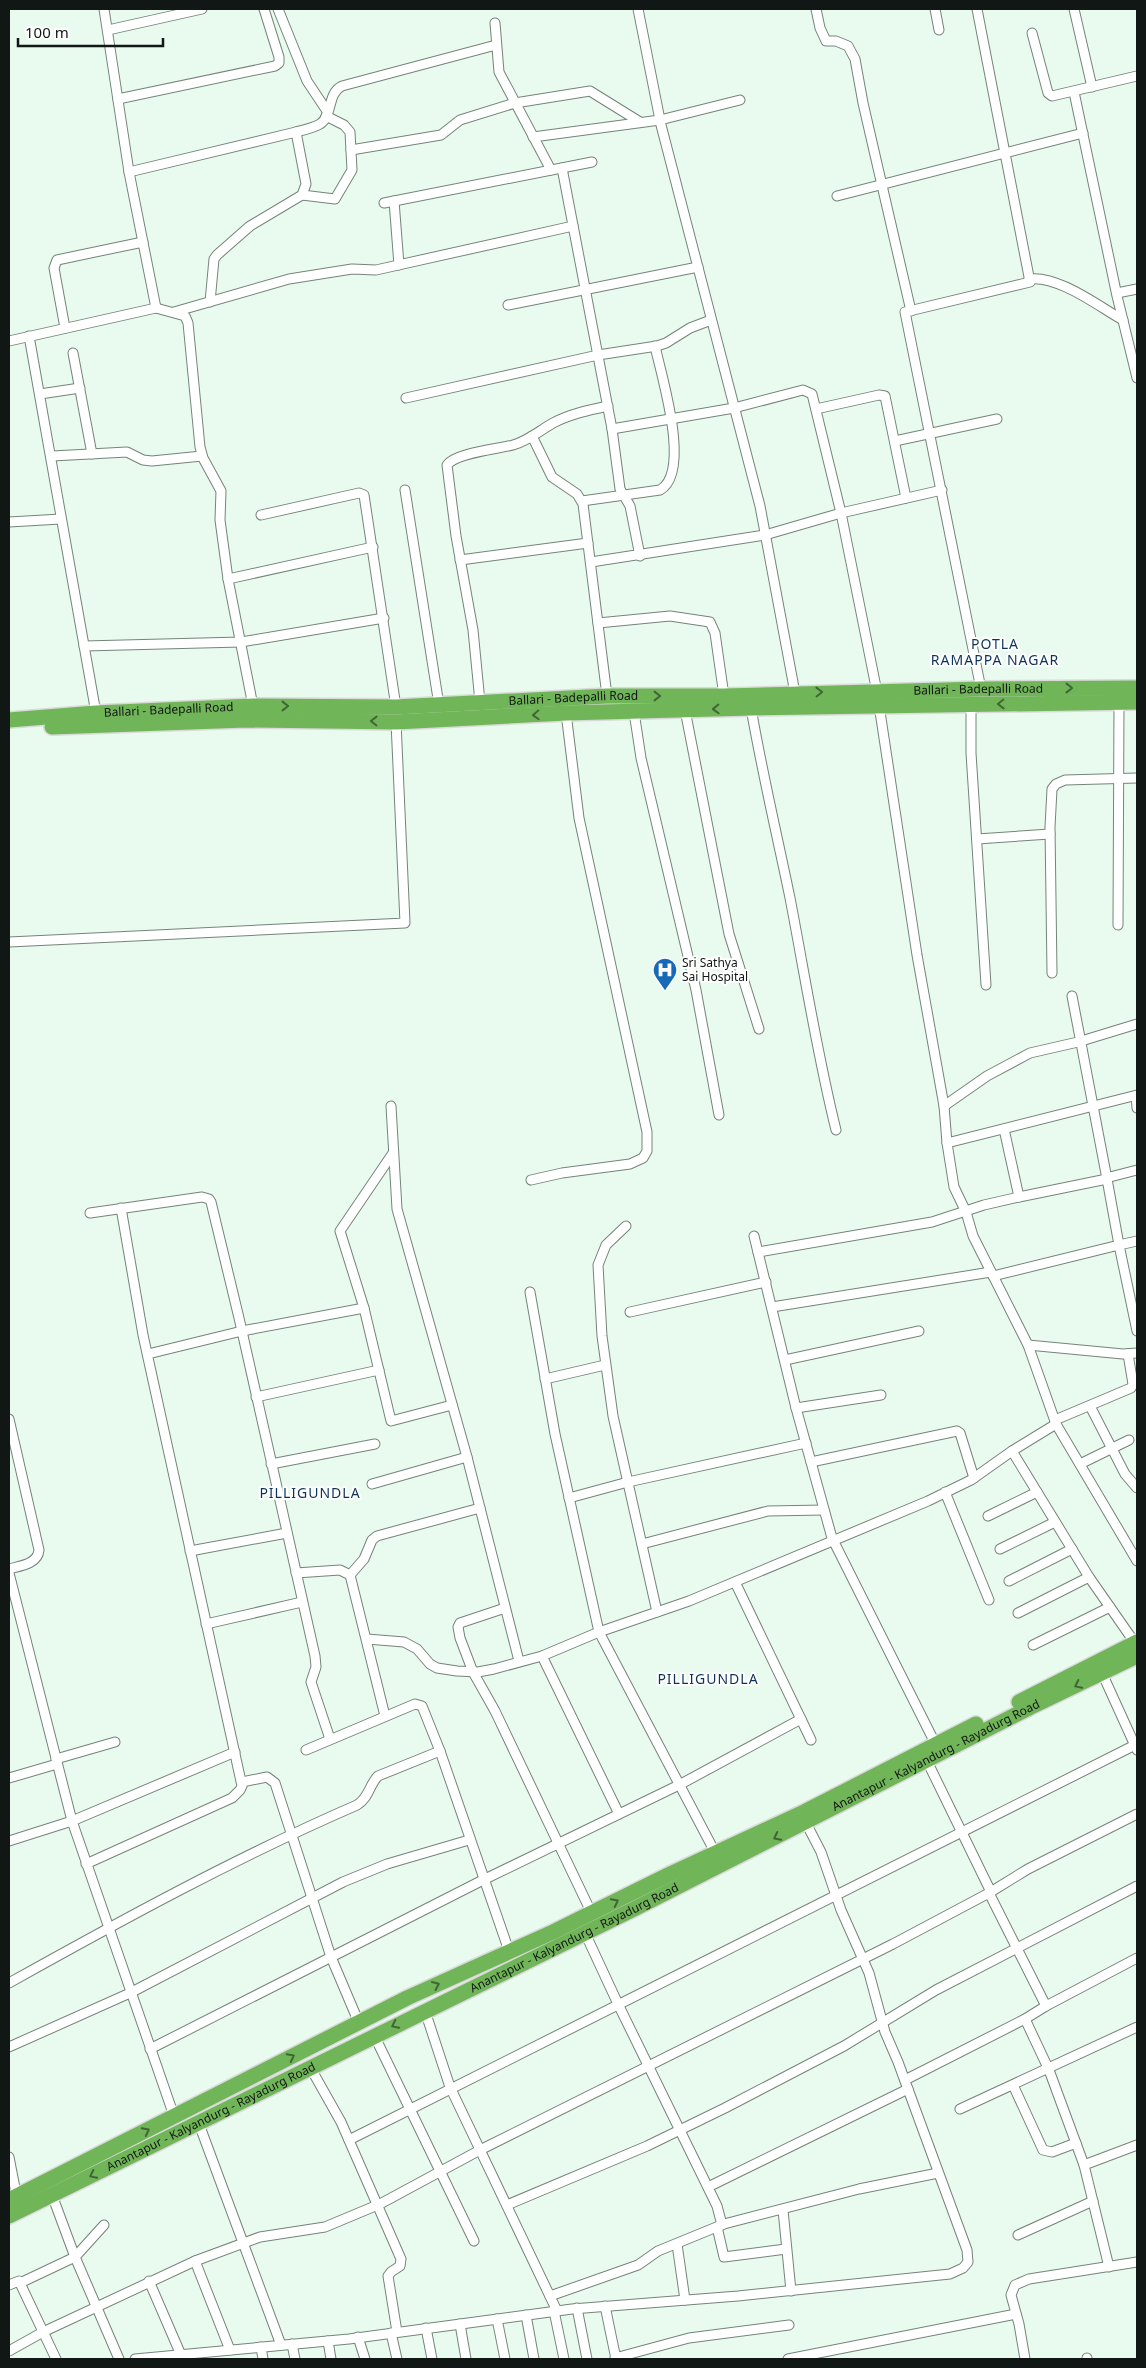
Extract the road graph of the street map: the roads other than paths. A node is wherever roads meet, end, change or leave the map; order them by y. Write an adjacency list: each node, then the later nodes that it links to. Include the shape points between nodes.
1 (104, 9): 11 (street)
2 (202, 9): 11 (street)
3 (264, 9): 18 (street, via 279,57 275,66)
4 (278, 9): 21 (street, via 307,81)
5 (638, 9): 22 (street)
6 (816, 9): 33 (street, via 825,38 848,46 855,59)
7 (935, 9): 12 (street)
8 (978, 9): 28 (street)
9 (1074, 9): 16 (street)
10 (495, 23): 14 (street)
11 (108, 30): 18 (street)
12 (939, 30)
13 (1032, 33): 17 (street, via 1049,95)
14 (496, 45): 20 (street, via 499,72); 21 (street, via 342,86 334,91)
15 (1137, 76): 16 (street)
16 (1092, 87): 17 (street)
17 (1074, 92): 25 (street)
18 (118, 100): 32 (street)
19 (740, 100): 22 (street)
20 (515, 103): 23 (street, via 590,91); 26 (street); 27 (street, via 460,120 442,135)
21 (327, 114): 24 (street, via 321,124); 27 (street, via 348,128)
22 (660, 120): 23 (street); 41 (street)
23 (640, 122): 26 (street)
24 (296, 132): 32 (street); 34 (street, via 306,184)
25 (1083, 133): 28 (street); 45 (street)
26 (533, 137): 31 (street)
27 (351, 150): 34 (street, via 351,174 337,198)
28 (1007, 154): 33 (street); 42 (street)
29 (592, 162): 30 (street)
30 (562, 168): 31 (street); 38 (street)
31 (551, 170): 36 (street)
32 (129, 172): 39 (street)
33 (883, 184): 35 (street); 49 (street)
34 (302, 195): 46 (street, via 250,226 217,254 213,264)
35 (837, 196)
36 (394, 201): 37 (street); 40 (street)
37 (384, 203)
38 (574, 226): 40 (street); 44 (street)
39 (143, 242): 48 (street); 53 (street, via 57,260 54,268)
40 (399, 265): 46 (street, via 289,280)
41 (698, 267): 44 (street); 51 (street)
42 (1029, 279): 49 (street, via 1030,282); 52 (street, via 1055,282)
43 (1137, 289): 45 (street)
44 (586, 290): 47 (street); 58 (street)
45 (1117, 293): 52 (street)
46 (210, 302): 50 (street)
47 (508, 305)
48 (156, 308): 50 (street); 53 (street)
49 (911, 311): 69 (street, via 905,312)
50 (174, 312): 74 (street, via 184,316 188,324)
51 (711, 320): 56 (street); 64 (street)
52 (1123, 320): 59 (street)
53 (65, 328): 54 (street)
54 (29, 336): 55 (street); 61 (street)
55 (9, 341)
56 (655, 346): 58 (street); 66 (street)
57 (73, 353): 60 (street)
58 (598, 355): 62 (street); 63 (street)
59 (1137, 378)
60 (80, 388): 61 (street); 72 (street)
61 (40, 394): 73 (street)
62 (406, 398)
63 (608, 406): 68 (street); 70 (street, via 574,414)
64 (734, 408): 65 (street, via 803,390 812,394); 66 (street); 84 (street)
65 (816, 409): 71 (street, via 882,395 886,398); 80 (street)
66 (671, 419): 68 (street); 77 (street, via 675,460 664,488)
67 (997, 419): 69 (street)
68 (612, 429): 77 (street, via 619,483)
69 (930, 434): 71 (street); 76 (street)
70 (532, 436): 79 (street, via 552,476); 88 (street, via 513,445 449,462 447,468)
71 (895, 441): 78 (street)
72 (92, 454): 73 (street); 74 (street, via 127,452 152,462)
73 (52, 456): 82 (street)
74 (202, 456): 90 (street, via 221,491 220,520)
75 (405, 490): 104 (street)
76 (942, 490): 78 (street); 96 (street)
77 (624, 496): 79 (street); 87 (street, via 630,506)
78 (906, 498): 80 (street)
79 (582, 501): 85 (street)
80 (841, 513): 84 (street); 100 (street)
81 (261, 515): 86 (street, via 361,494 365,498)
82 (61, 519): 83 (street); 94 (street)
83 (9, 522)
84 (765, 535): 87 (street); 97 (street)
85 (588, 543): 88 (street); 89 (street)
86 (373, 547): 90 (street); 91 (street)
87 (640, 556): 89 (street)
88 (460, 560): 101 (street, via 473,630)
89 (590, 562): 92 (street)
90 (228, 579): 93 (street)
91 (384, 618): 93 (street); 112 (street)
92 (598, 623): 98 (street); 99 (street, via 670,616 710,622 715,633)
93 (241, 642): 94 (street); 106 (street)
94 (84, 646): 110 (street)
95 (1137, 688): 96 (highway, Ballari - Badepalli Road, one-way to 95)
96 (982, 689): 100 (highway, Ballari - Badepalli Road)
97 (795, 693): 99 (highway, Ballari - Badepalli Road); 100 (highway, Ballari - Badepalli Road, one-way to 100)
98 (607, 696): 99 (highway, Ballari - Badepalli Road, one-way to 99); 101 (highway, Ballari - Badepalli Road)
99 (724, 696)
100 (878, 699): 105 (highway, Ballari - Badepalli Road); 107 (highway, Ballari - Badepalli Road); 129 (street)
101 (480, 702): 104 (highway, Ballari - Badepalli Road)
102 (1119, 702): 103 (highway, Ballari - Badepalli Road); 105 (highway, Ballari - Badepalli Road, one-way to 105); 116 (street)
103 (1137, 702)
104 (439, 705): 112 (highway, Ballari - Badepalli Road)
105 (971, 705): 118 (street)
106 (253, 706): 110 (highway, Ballari - Badepalli Road); 112 (highway, Ballari - Badepalli Road, one-way to 112)
107 (751, 708): 108 (highway, Ballari - Badepalli Road, one-way to 108); 134 (street, via 821,1070)
108 (685, 710): 109 (highway, Ballari - Badepalli Road); 125 (street, via 729,934)
109 (634, 712): 111 (highway, Ballari - Badepalli Road); 132 (street, via 641,758 696,990)
110 (96, 713): 113 (highway, Ballari - Badepalli Road)
111 (566, 713): 112 (highway, Ballari - Badepalli Road, one-way to 112); 139 (street, via 579,818 647,1132 647,1151 643,1158 630,1164)
112 (396, 714): 114 (highway, Ballari - Badepalli Road, one-way to 114); 120 (street, via 405,923)
113 (9, 720)
114 (9, 730)
115 (1137, 778): 116 (street)
116 (1119, 779): 117 (street, via 1065,780 1056,784 1052,789); 119 (street)
117 (1050, 834): 118 (street); 121 (street)
118 (977, 839): 122 (street)
119 (1118, 925)
120 (9, 942)
121 (1052, 973)
122 (986, 985)
123 (1072, 996): 126 (street)
124 (1137, 1024): 126 (street)
125 (759, 1029)
126 (1080, 1041): 129 (street, via 1030,1053 987,1076); 130 (street)
127 (1136, 1095): 130 (street); 131 (street)
128 (391, 1106): 136 (street)
129 (944, 1106): 135 (street)
130 (1093, 1107): 133 (street); 138 (street)
131 (1137, 1108)
132 (719, 1115)
133 (1004, 1129): 135 (street); 140 (street)
134 (836, 1130)
135 (947, 1143): 142 (street, via 954,1187)
136 (394, 1153): 153 (street, via 340,1231); 167 (street, via 396,1209)
137 (1137, 1170): 138 (street)
138 (1107, 1179): 140 (street); 147 (street)
139 (531, 1180)
140 (1019, 1197): 142 (street)
141 (121, 1208): 143 (street); 155 (street, via 209,1198); 159 (street)
142 (966, 1212): 148 (street, via 932,1222); 149 (street, via 973,1236)
143 (90, 1213)
144 (626, 1226): 162 (street, via 606,1245 598,1265)
145 (754, 1236): 148 (street)
146 (1137, 1241): 147 (street)
147 (1119, 1245): 149 (street); 157 (street)
148 (758, 1252): 150 (street)
149 (992, 1274): 152 (street); 158 (street)
150 (766, 1282): 152 (street); 154 (street)
151 (530, 1292): 164 (street)
152 (772, 1307): 161 (street)
153 (364, 1308): 155 (street); 163 (street)
154 (630, 1312)
155 (242, 1331): 159 (street); 166 (street)
156 (919, 1331): 161 (street)
157 (1137, 1331)
158 (1028, 1345): 160 (street); 171 (street)
159 (148, 1354): 198 (street)
160 (1132, 1354): 168 (street, via 1131,1388)
161 (784, 1360): 169 (street)
162 (605, 1365): 164 (street); 183 (street)
163 (379, 1370): 166 (street); 167 (street, via 391,1421)
164 (545, 1379): 188 (street)
165 (881, 1395): 169 (street)
166 (256, 1397): 179 (street)
167 (452, 1405): 177 (street)
168 (1090, 1406): 171 (street); 175 (street)
169 (796, 1408): 173 (street)
170 (9, 1419): 200 (street, via 39,1550 33,1562)
171 (1056, 1422): 176 (street); 180 (street)
172 (1129, 1440): 175 (street)
173 (806, 1443): 178 (street); 183 (street)
174 (375, 1444): 179 (street)
175 (1111, 1449): 180 (street); 182 (street)
176 (1012, 1451): 181 (street); 187 (street)
177 (467, 1457): 184 (street); 189 (street)
178 (811, 1462): 181 (street, via 957,1431); 190 (street)
179 (271, 1464): 193 (street)
180 (1080, 1464): 199 (street)
181 (974, 1478): 186 (street)
182 (1133, 1478): 185 (street)
183 (628, 1482): 188 (street); 195 (street)
184 (372, 1484)
185 (1137, 1488)
186 (945, 1492): 194 (street); 207 (street)
187 (1037, 1492): 191 (street); 192 (street)
188 (569, 1498): 214 (street)
189 (480, 1508): 203 (street, via 377,1536); 210 (street)
190 (824, 1510): 194 (street); 195 (street, via 768,1511)
191 (988, 1516)
192 (1055, 1522): 196 (street); 197 (street)
193 (287, 1533): 198 (street); 202 (street)
194 (834, 1540): 206 (street); 227 (street)
195 (642, 1544): 211 (street)
196 (1000, 1549)
197 (1072, 1549): 204 (street); 205 (street)
198 (190, 1551): 213 (street)
199 (1137, 1561)
200 (9, 1569)
201 (9, 1573): 233 (street)
202 (296, 1574): 203 (street, via 340,1570); 208 (street)
203 (350, 1575): 215 (street)
204 (1089, 1577): 209 (street); 212 (street)
205 (1009, 1581)
206 (735, 1582): 211 (street); 223 (street)
207 (989, 1600)
208 (302, 1602): 213 (street); 224 (street, via 316,1663 311,1682)
209 (1110, 1607): 216 (street); 217 (street)
210 (505, 1608): 219 (street); 220 (street, via 459,1625 463,1649)
211 (657, 1612): 214 (street)
212 (1018, 1613)
213 (206, 1624): 231 (street)
214 (599, 1632): 218 (street); 236 (street)
215 (367, 1639): 220 (street, via 404,1642 437,1668); 222 (street)
216 (1033, 1646)
217 (1136, 1647): 221 (highway, Anantapur - Kalyandurg - Rayadurg Road); 227 (highway, Anantapur - Kalyandurg - Rayadurg Road)
218 (542, 1656): 219 (street); 237 (street)
219 (519, 1661): 220 (street)
220 (473, 1672): 245 (street, via 500,1720)
221 (1102, 1673): 228 (street); 232 (highway, Anantapur - Kalyandurg - Rayadurg Road, one-way to 232)
222 (385, 1716): 224 (street); 230 (street, via 419,1704)
223 (801, 1718): 225 (street); 236 (street)
224 (330, 1740): 229 (street)
225 (811, 1740)
226 (115, 1742): 233 (street)
227 (936, 1745): 246 (highway, Anantapur - Kalyandurg - Rayadurg Road)
228 (1136, 1747): 241 (street)
229 (306, 1750)
230 (440, 1751): 242 (street, via 382,1774 361,1803); 243 (street)
231 (235, 1752): 235 (street); 239 (street)
232 (927, 1761): 240 (highway, Anantapur - Kalyandurg - Rayadurg Road); 241 (street)
233 (57, 1762): 234 (street); 239 (street)
234 (9, 1778)
235 (242, 1782): 242 (street, via 267,1777 273,1780); 247 (street, via 240,1790 232,1798)
236 (679, 1785): 237 (street); 246 (street)
237 (619, 1814): 245 (street)
238 (1137, 1814): 250 (street, via 1028,1869)
239 (72, 1821): 244 (street); 247 (street)
240 (806, 1823): 246 (highway, Anantapur - Kalyandurg - Rayadurg Road, one-way to 246); 251 (street)
241 (964, 1832): 250 (street); 251 (street)
242 (291, 1834): 252 (street); 254 (street)
243 (469, 1840): 248 (street); 252 (street, via 388,1864)
244 (9, 1841)
245 (558, 1844): 248 (street); 253 (street)
246 (718, 1860): 253 (highway, Anantapur - Kalyandurg - Rayadurg Road, one-way to 246, via 668,1875); 255 (highway, Anantapur - Kalyandurg - Rayadurg Road)
247 (86, 1864): 254 (street)
248 (483, 1880): 257 (street); 258 (street)
249 (1137, 1886): 256 (street)
250 (990, 1893): 256 (street); 260 (street)
251 (836, 1896): 260 (street); 263 (street)
252 (313, 1898): 258 (street); 262 (street)
253 (592, 1914): 257 (highway, Anantapur - Kalyandurg - Rayadurg Road)
254 (108, 1928): 261 (street); 262 (street)
255 (586, 1933): 263 (street); 265 (highway, Anantapur - Kalyandurg - Rayadurg Road)
256 (1016, 1949): 264 (street); 268 (street, via 936,1990)
257 (509, 1951): 267 (highway, Anantapur - Kalyandurg - Rayadurg Road, one-way to 257)
258 (331, 1957): 267 (street); 272 (street)
259 (1137, 1958): 264 (street)
260 (863, 1959): 268 (street); 274 (street)
261 (9, 1983)
262 (130, 1993): 271 (street); 272 (street)
263 (618, 2004): 274 (street); 278 (street)
264 (1046, 2006): 266 (street)
265 (425, 2011): 270 (highway, Anantapur - Kalyandurg - Rayadurg Road, one-way to 270); 278 (street)
266 (1025, 2019): 275 (street); 276 (street)
267 (359, 2022): 282 (highway, Anantapur - Kalyandurg - Rayadurg Road, one-way to 267)
268 (884, 2023): 276 (street); 284 (street)
269 (1137, 2027): 275 (street)
270 (374, 2035): 273 (highway, Anantapur - Kalyandurg - Rayadurg Road); 280 (street)
271 (9, 2047)
272 (150, 2049): 282 (street)
273 (310, 2067): 283 (highway, Anantapur - Kalyandurg - Rayadurg Road); 285 (street)
274 (648, 2067): 284 (street); 288 (street)
275 (1048, 2070): 277 (street); 286 (street)
276 (905, 2080): 279 (street)
277 (1013, 2085): 281 (street); 286 (street, via 1043,2150 1052,2152)
278 (450, 2087): 280 (street); 288 (street)
279 (908, 2090): 292 (street); 293 (street)
280 (409, 2108): 285 (street); 291 (street)
281 (960, 2109)
282 (174, 2116): 297 (highway, Anantapur - Kalyandurg - Rayadurg Road, one-way to 282)
283 (199, 2124): 294 (highway, Anantapur - Kalyandurg - Rayadurg Road, one-way to 294); 304 (street)
284 (679, 2130): 293 (street); 296 (street)
285 (348, 2140): 298 (street)
286 (1076, 2142): 290 (street)
287 (1137, 2146): 290 (street)
288 (480, 2150): 291 (street); 296 (street)
289 (9, 2157): 297 (street)
290 (1084, 2165): 295 (street)
291 (440, 2172): 298 (street); 303 (street)
292 (938, 2173): 299 (street, via 859,2189); 314 (street, via 968,2254 968,2262 963,2268 950,2274)
293 (708, 2187): 301 (street, via 719,2210)
294 (52, 2195): 297 (highway, Anantapur - Kalyandurg - Rayadurg Road); 307 (street)
295 (1093, 2201): 302 (street); 310 (street)
296 (507, 2205): 315 (street)
297 (13, 2206)
298 (376, 2206): 304 (street, via 325,2227 260,2237); 328 (street, via 401,2259 400,2266 388,2276)
299 (783, 2210): 301 (street); 306 (street)
300 (104, 2225): 307 (street)
301 (720, 2226): 305 (street); 306 (street, via 724,2257)
302 (1018, 2235)
303 (474, 2240)
304 (242, 2244): 308 (street); 332 (street)
305 (676, 2244): 315 (street, via 638,2265); 316 (street)
306 (786, 2249): 314 (street)
307 (75, 2257): 312 (street); 318 (street)
308 (195, 2260): 311 (street); 335 (street)
309 (1137, 2262): 310 (street)
310 (1109, 2267): 321 (street, via 1018,2283 1011,2292)
311 (149, 2281): 318 (street); 336 (street)
312 (20, 2283): 313 (street); 327 (street)
313 (9, 2285)
314 (790, 2290): 316 (street)
315 (550, 2296): 320 (street)
316 (685, 2300): 317 (street)
317 (605, 2306): 319 (street); 339 (street)
318 (96, 2307): 327 (street); 341 (street)
319 (577, 2308): 320 (street); 353 (street)
320 (555, 2311): 322 (street); 352 (street)
321 (1016, 2314): 354 (street); 355 (street)
322 (526, 2315): 323 (street); 351 (street)
323 (497, 2319): 324 (street); 350 (street)
324 (460, 2324): 326 (street); 349 (street)
325 (789, 2325): 339 (street, via 688,2338)
326 (426, 2328): 328 (street); 348 (street)
327 (43, 2332): 334 (street); 340 (street)
328 (394, 2333): 329 (street); 347 (street)
329 (358, 2337): 330 (street); 346 (street)
330 (328, 2341): 331 (street); 345 (street)
331 (292, 2344): 332 (street); 344 (street)
332 (281, 2345): 333 (street)
333 (261, 2347): 335 (street); 343 (street)
334 (9, 2351)
335 (226, 2353): 337 (street)
336 (181, 2355): 337 (street); 338 (street)
337 (194, 2356)
338 (152, 2358): 342 (street)
339 (615, 2358)
340 (56, 2359)
341 (119, 2359)
342 (135, 2359)
343 (263, 2359)
344 (295, 2359)
345 (331, 2359)
346 (365, 2359)
347 (397, 2359)
348 (432, 2359)
349 (466, 2359)
350 (505, 2359)
351 (534, 2359)
352 (564, 2359)
353 (587, 2359)
354 (788, 2359)
355 (1025, 2359)

